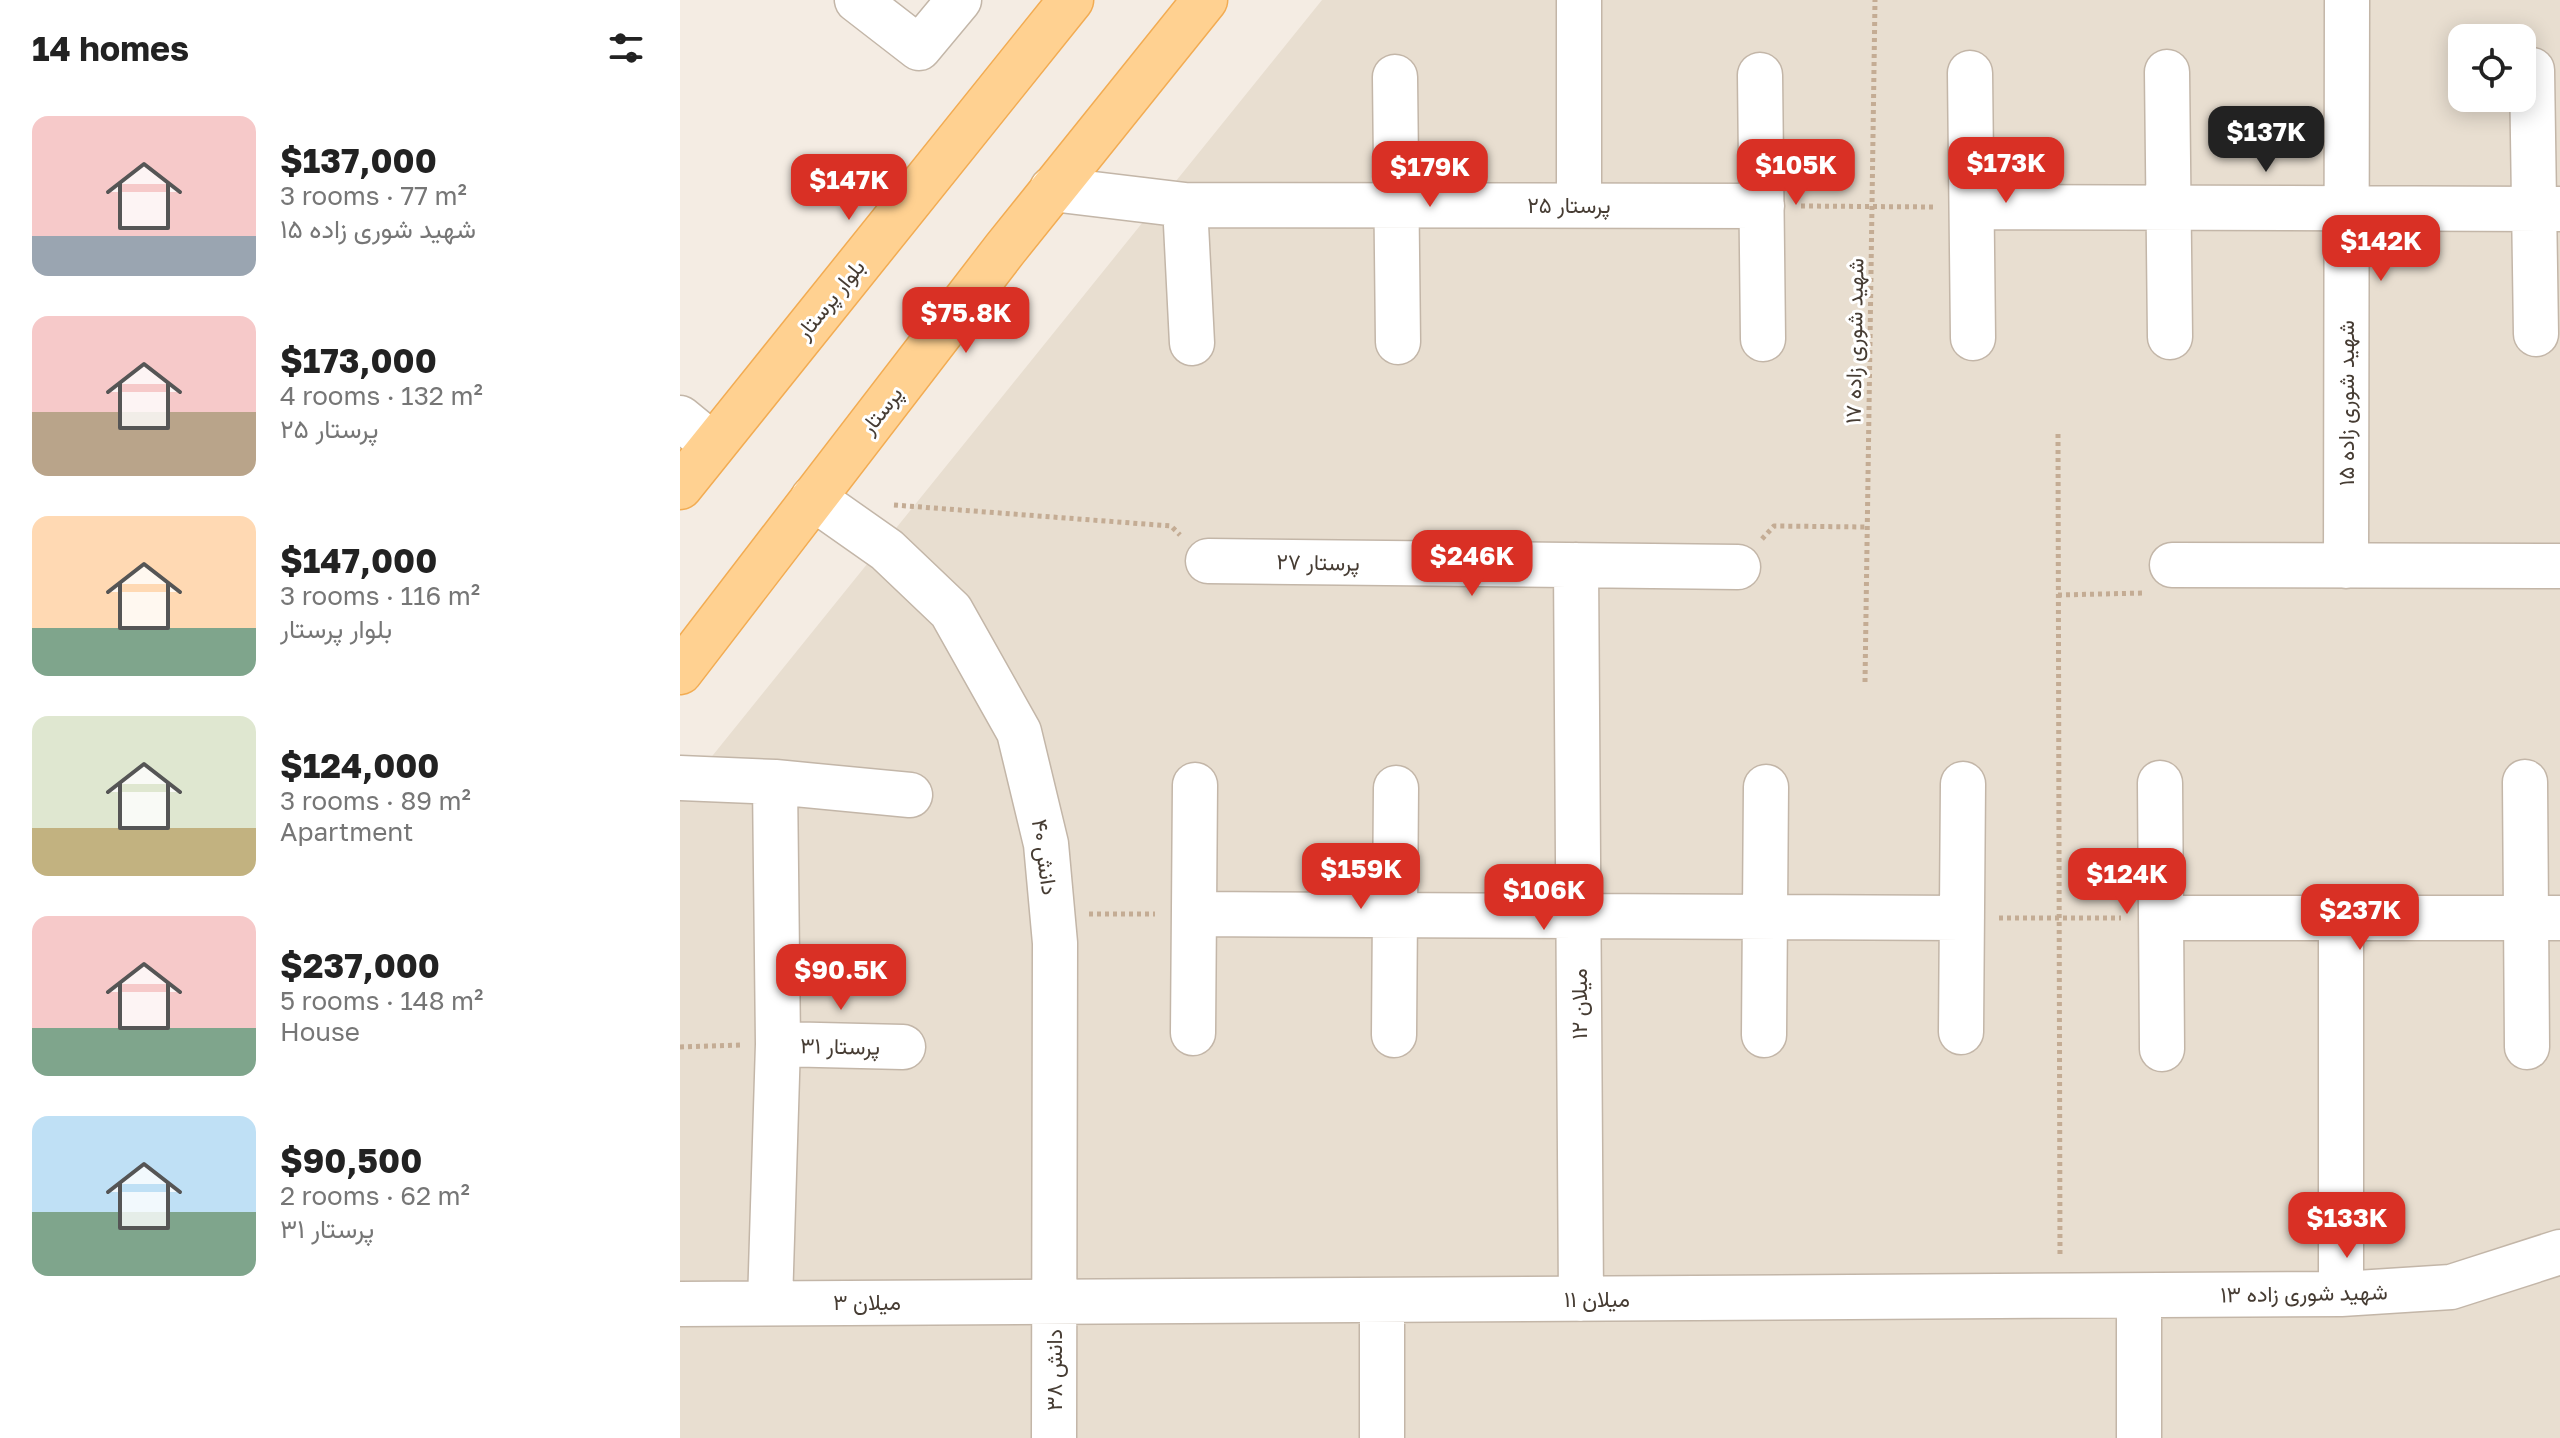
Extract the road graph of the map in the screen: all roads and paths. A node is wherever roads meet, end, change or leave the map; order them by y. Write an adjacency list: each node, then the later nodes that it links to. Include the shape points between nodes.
1 (857, 0): 2 (street, via 919,48)
2 (959, 0)
3 (1071, 0): 31 (main road, بلوار پرستار)
4 (1205, 0): 13 (main road, پرستار)
5 (1579, 0): 16 (street)
6 (1875, 0): 18 (path, شهید شوری زاده ۱۷)
7 (2347, 0): 21 (street, شهید شوری زاده ۱۵)
8 (2167, 72): 20 (street)
9 (1970, 73): 19 (street)
10 (1760, 75): 17 (street)
11 (1395, 77): 15 (street)
12 (2536, 107): 22 (street)
13 (1052, 189): 14 (street, پرستار ۲۵); 33 (main road, پرستار)
14 (1185, 205): 15 (street, پرستار ۲۵); 28 (street)
15 (1396, 205): 16 (street, پرستار ۲۵); 27 (street)
16 (1579, 205): 17 (street, پرستار ۲۵)
17 (1762, 206): 18 (path); 26 (street)
18 (1872, 207): 19 (path); 35 (path, شهید شوری زاده ۱۷)
19 (1972, 207): 20 (street); 25 (street)
20 (2168, 207): 21 (street); 24 (street)
21 (2347, 208): 22 (street); 39 (street, شهید شوری زاده ۱۵)
22 (2547, 209): 23 (street)
23 (2536, 334)
24 (2170, 337)
25 (1973, 338)
26 (1763, 339)
27 (1398, 342)
28 (1192, 343)
29 (680, 418): 31 (street)
30 (2058, 434): 42 (path)
31 (713, 445): 32 (main road, بلوار پرستار)
32 (680, 487)
33 (813, 498): 43 (main road, پرستار); 55 (street, دانش ۴۰, via 887,550 951,611 1019,732 1046,844)
34 (891, 504): 36 (path, via 1171,526)
35 (1867, 527): 41 (path, via 1774,526); 44 (path, شهید شوری زاده ۱۷)
36 (1208, 561): 37 (street, پرستار ۲۷)
37 (1576, 565): 41 (street, پرستار ۲۷); 57 (street, میلان ۱۲)
38 (2172, 565): 39 (street); 42 (path, via 2160,592)
39 (2346, 566): 40 (street)
40 (2560, 566)
41 (1738, 567)
42 (2058, 595): 60 (path)
43 (680, 672)
44 (1865, 682)
45 (680, 778): 46 (street)
46 (775, 782): 53 (street); 68 (street)
47 (2525, 782): 63 (street)
48 (2160, 783): 61 (street)
49 (1963, 784): 59 (street)
50 (1195, 785): 54 (street)
51 (1766, 787): 58 (street)
52 (1396, 788): 56 (street)
53 (910, 795)
54 (1194, 914): 55 (path); 56 (street); 65 (street)
55 (1052, 915): 79 (street, دانش ۴۰)
56 (1395, 915): 57 (street); 66 (street)
57 (1578, 916): 58 (street); 77 (street, میلان ۱۲)
58 (1765, 917): 59 (street); 67 (street)
59 (1962, 918): 60 (path); 64 (street)
60 (2059, 918): 61 (path); 75 (path)
61 (2161, 918): 62 (street); 72 (street)
62 (2341, 918): 63 (street); 74 (street)
63 (2543, 918): 71 (street)
64 (1961, 1032)
65 (1193, 1033)
66 (1394, 1035)
67 (1764, 1035)
68 (778, 1044): 69 (path); 70 (street, پرستار ۳‍۱); 80 (street)
69 (680, 1047)
70 (903, 1047)
71 (2527, 1047)
72 (2162, 1049)
73 (2560, 1252): 74 (street, شهید شوری زاده ۱۳, via 2451,1287)
74 (2341, 1294): 76 (street, شهید شوری زاده ۱۳)
75 (2060, 1296): 76 (street, میلان ۱۱); 77 (street, میلان ۱۱)
76 (2139, 1296): 84 (street)
77 (1581, 1299): 78 (street, میلان ۱۱)
78 (1382, 1300): 79 (street, میلان ۱۱); 83 (street)
79 (1054, 1301): 80 (street, میلان ۳); 82 (street, دانش ۳۸)
80 (770, 1303): 81 (street, میلان ۳)
81 (680, 1304)
82 (1054, 1438)
83 (1382, 1438)
84 (2139, 1438)

